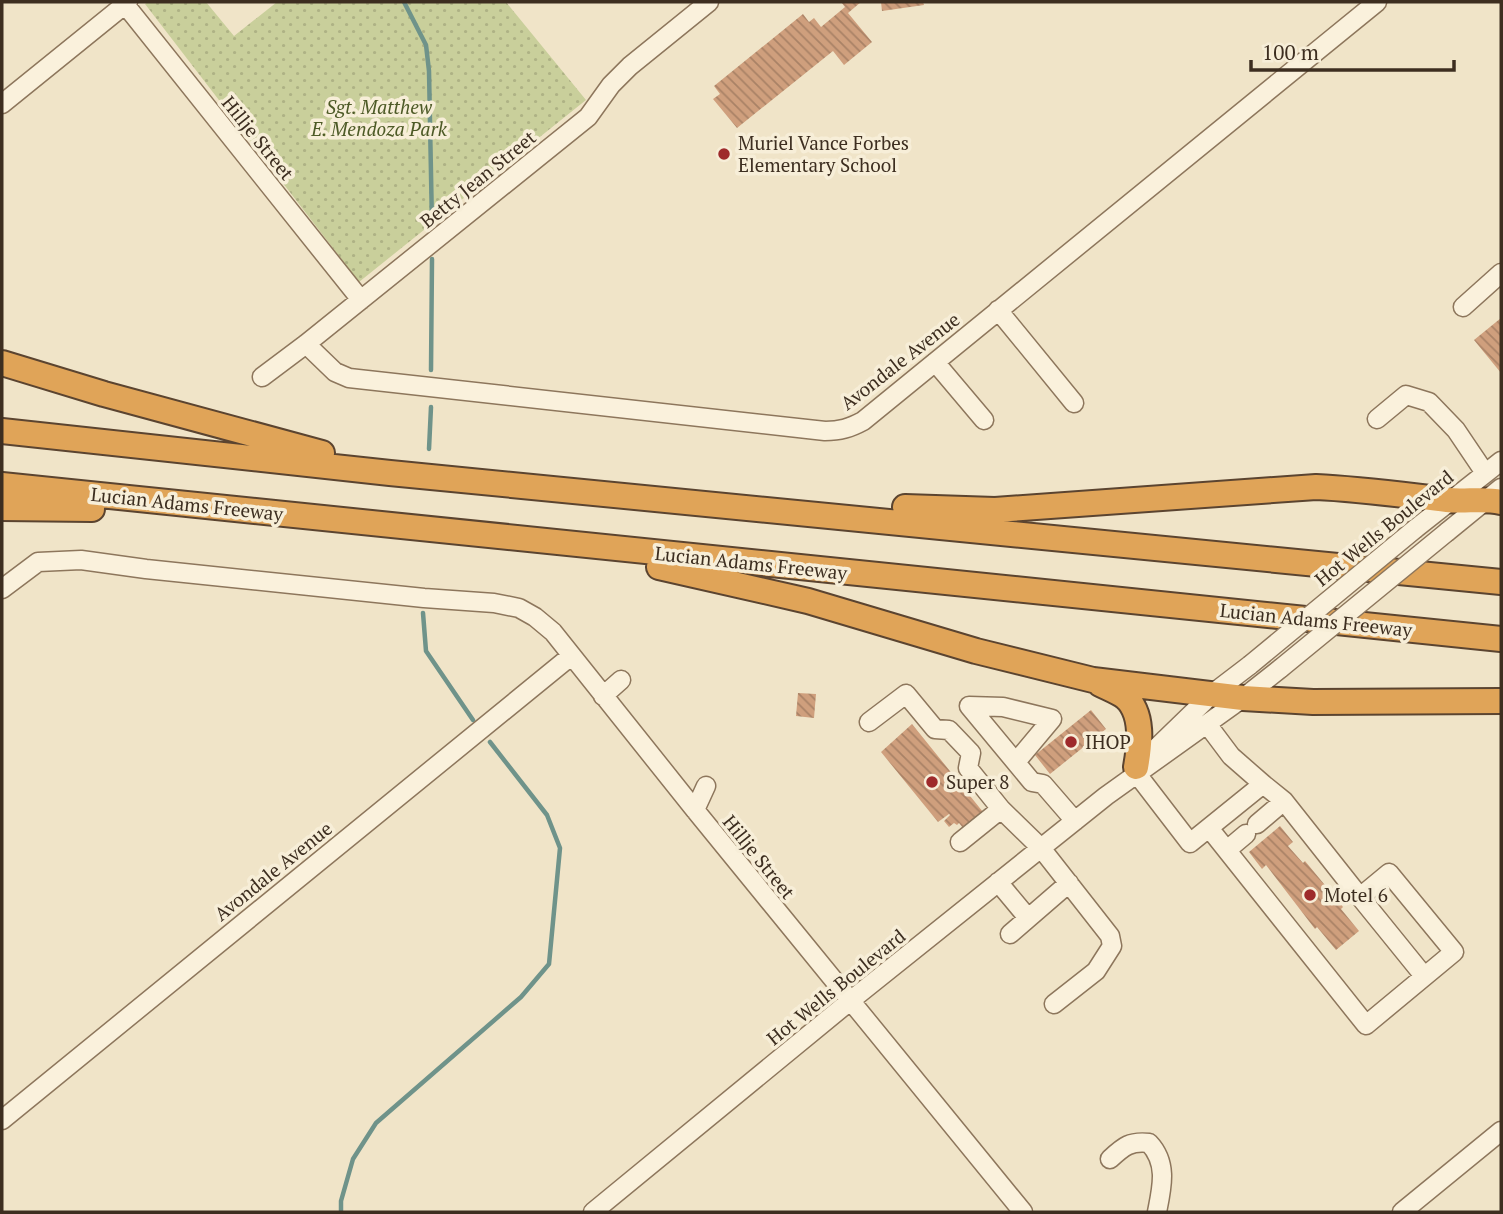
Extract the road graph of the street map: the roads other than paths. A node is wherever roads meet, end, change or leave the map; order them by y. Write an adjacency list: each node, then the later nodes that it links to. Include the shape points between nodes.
1 (709, 2): 6 (street, Betty Jean Street, via 630,66 588,117)
2 (1377, 2): 8 (street, Avondale Avenue)
3 (125, 3): 4 (street); 6 (street, Hillje Street)
4 (2, 104)
5 (1501, 273): 7 (street)
6 (361, 300): 9 (street, Betty Jean Street)
7 (1463, 307)
8 (998, 310): 10 (street, Avondale Avenue); 13 (street)
9 (306, 344): 10 (street, Avondale Avenue, via 335,372 349,378 825,431 840,431 863,421); 12 (street, Betty Jean Street)
10 (935, 362): 15 (street)
11 (2, 363): 18 (highway)
12 (262, 377)
13 (1074, 403)
14 (1377, 419): 19 (street, via 1406,396 1429,402 1456,430)
15 (984, 420)
16 (2, 431): 18 (highway)
17 (1501, 461): 19 (street, Hot Wells Boulevard)
18 (390, 473): 22 (highway)
19 (1485, 473): 23 (street, Hot Wells Boulevard)
20 (2, 485): 25 (highway, Lucian Adams Freeway)
21 (1497, 496): 23 (highway); 35 (street, Hot Wells Boulevard, bridge)
22 (660, 498): 23 (highway, via 995,510 1316,487); 27 (highway)
23 (1450, 500): 33 (street, Hot Wells Boulevard, bridge)
24 (2, 509): 25 (highway)
25 (313, 517): 26 (highway, Lucian Adams Freeway)
26 (539, 541): 29 (highway, Lucian Adams Freeway); 32 (highway, via 808,601 976,652)
27 (1501, 582)
28 (2, 589): 30 (street, Hillje Street, via 38,562 81,560 494,603 535,617)
29 (1501, 639)
30 (571, 656): 34 (street, Hillje Street); 59 (street, Avondale Avenue)
31 (621, 680): 34 (street)
32 (1093, 680): 33 (highway); 40 (highway, via 1126,698 1136,713)
33 (1212, 694): 35 (highway); 40 (street, Hot Wells Boulevard)
34 (603, 696): 45 (street, Hillje Street)
35 (1243, 698): 36 (highway); 38 (street, Hot Wells Boulevard)
36 (1501, 701)
37 (869, 722): 44 (street, via 906,694 935,729 949,730 971,752 968,768)
38 (1207, 724): 40 (street, Hot Wells Boulevard); 41 (street, via 1231,756)
39 (1016, 762): 46 (street, via 1032,782 1043,784)
40 (1136, 771): 46 (street, Hot Wells Boulevard); 47 (street, via 1191,843)
41 (1263, 784): 43 (street); 47 (street)
42 (706, 786): 45 (street)
43 (1284, 801): 50 (street); 53 (street)
44 (1002, 809): 48 (street); 49 (street)
45 (695, 810): 57 (street, Hillje Street)
46 (1075, 821): 49 (street, Hot Wells Boulevard)
47 (1209, 828): 50 (street)
48 (960, 842)
49 (1041, 848): 51 (street, Hot Wells Boulevard); 52 (street)
50 (1227, 850): 56 (street, via 1366,1025)
51 (998, 882): 54 (street); 57 (street, Hot Wells Boulevard)
52 (1069, 883): 54 (street); 58 (street, via 1110,936 1112,946 1096,971)
53 (1360, 897): 56 (street); 56 (street, via 1389,873 1454,952)
54 (1028, 918): 55 (street)
55 (1010, 934)
56 (1424, 976)
57 (850, 1001): 62 (street, Hot Wells Boulevard); 63 (street, Hillje Street)
58 (1054, 1004)
59 (2, 1120)
60 (1501, 1131): 65 (street)
61 (1110, 1159): 64 (street, via 1126,1143 1135,1141 1149,1143 1159,1153 1163,1175)
62 (593, 1212)
63 (1023, 1212)
64 (1157, 1212)
65 (1402, 1212)

